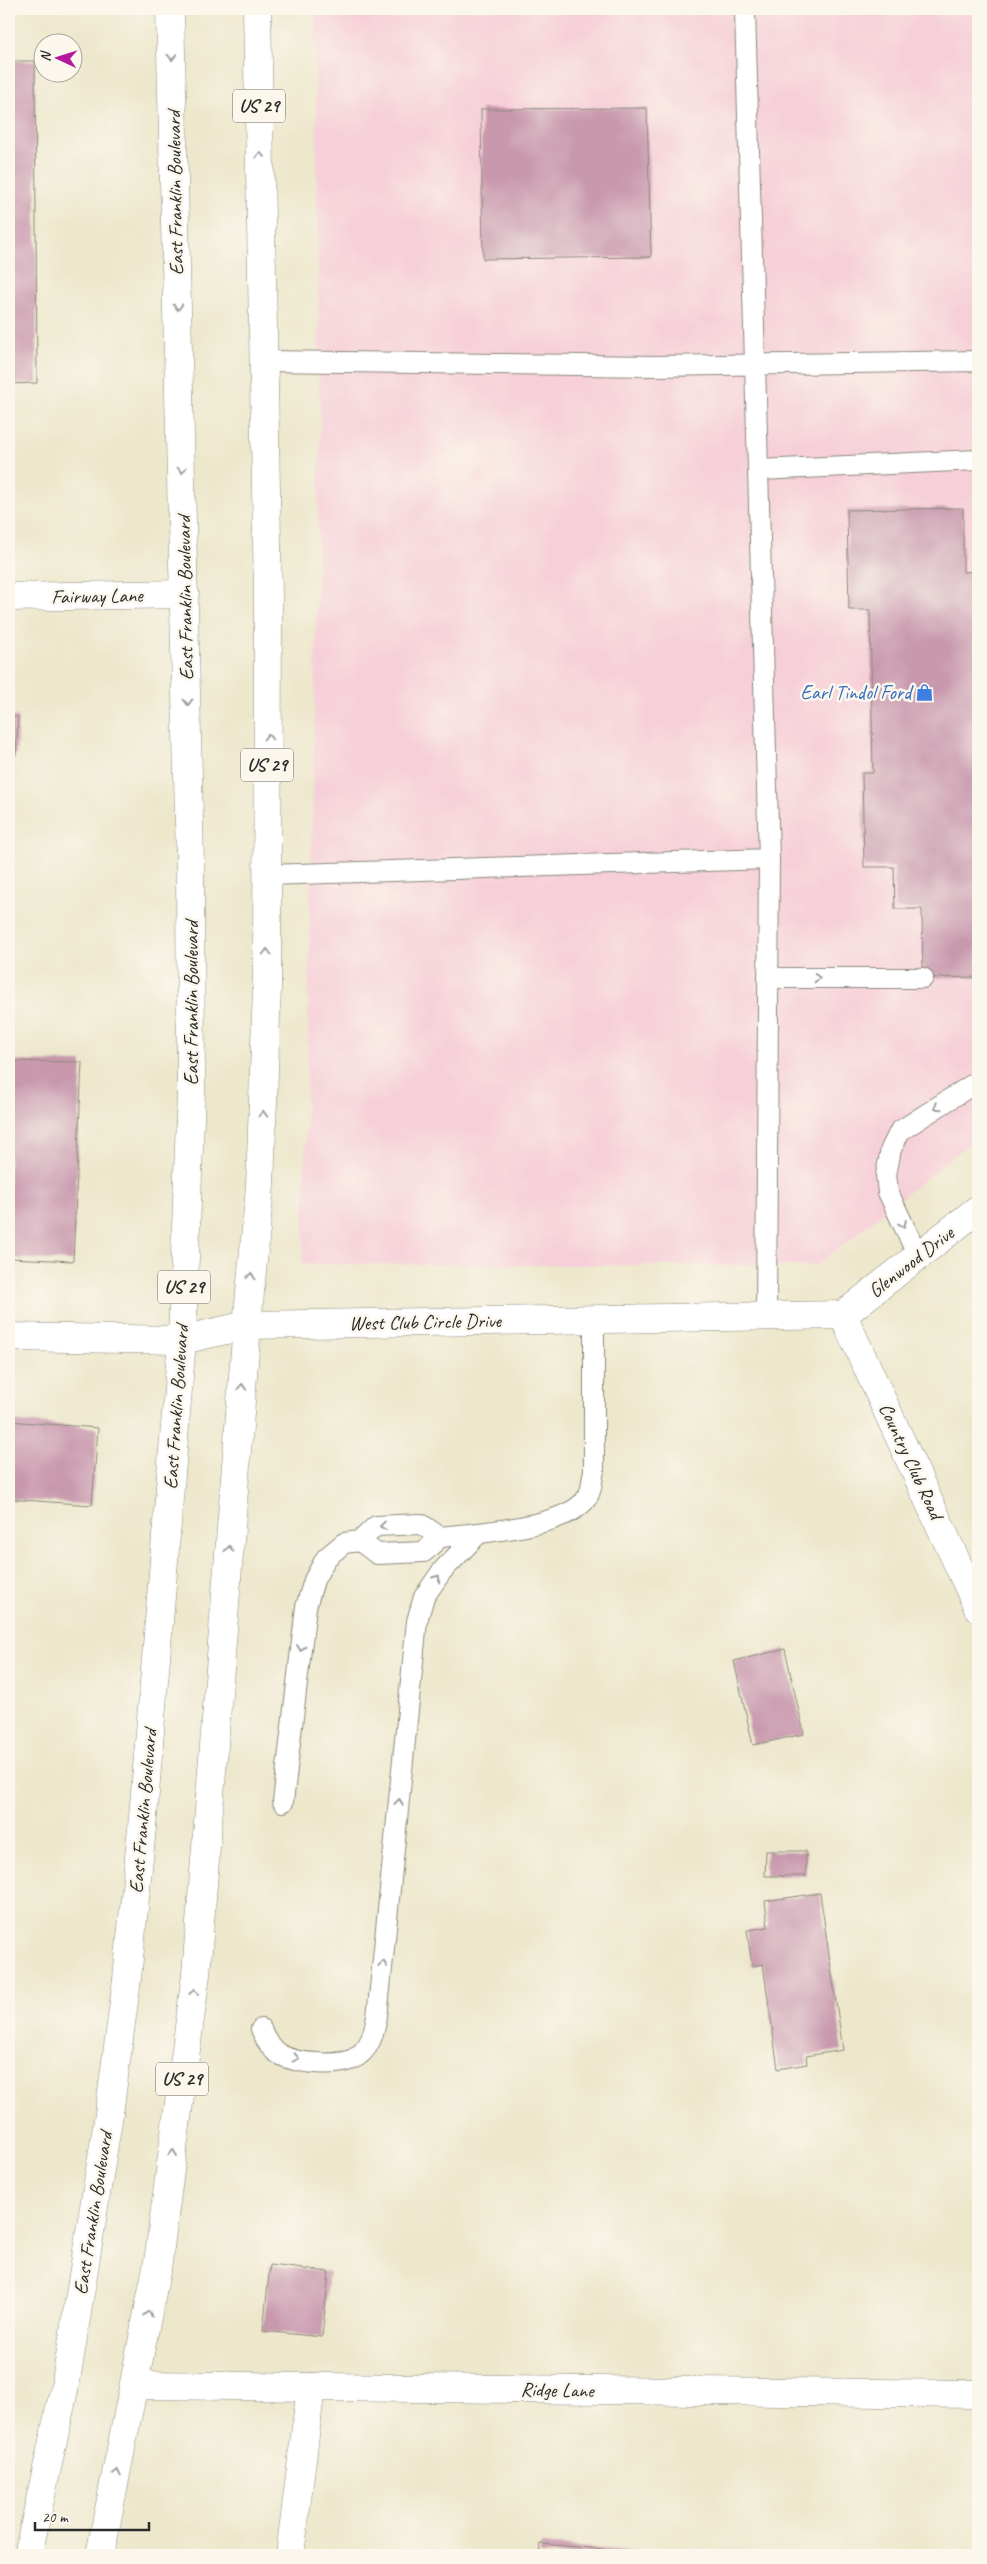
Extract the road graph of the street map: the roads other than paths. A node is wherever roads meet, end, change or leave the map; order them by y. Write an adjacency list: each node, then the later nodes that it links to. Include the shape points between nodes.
1 (170, 9): 9 (main road, East Franklin Boulevard / US 29, one-way to 9)
2 (257, 9): 5 (main road, US 29, one-way to 2)
3 (745, 9): 6 (lane)
4 (978, 361): 6 (lane)
5 (264, 362): 6 (lane); 12 (main road, US 29, one-way to 5, via 268,596)
6 (756, 365): 8 (lane)
7 (978, 460): 8 (lane)
8 (758, 470): 11 (lane)
9 (185, 594): 10 (main road, Fairway Lane); 23 (main road, East Franklin Boulevard / US 29, one-way to 23, via 192,1090)
10 (9, 597)
11 (769, 859): 12 (lane); 13 (lane)
12 (267, 875): 21 (main road, US 29, one-way to 12, via 260,1186 267,987)
13 (768, 978): 14 (lane, one-way to 14); 19 (lane)
14 (923, 978)
15 (978, 1081): 17 (lane, one-way to 17, via 900,1131 891,1149 886,1175 888,1192)
16 (978, 1209): 17 (main road, Glenwood Drive)
17 (918, 1256): 18 (main road, Glenwood Drive)
18 (843, 1315): 19 (main road, West Club Circle Drive); 27 (main road, Country Club Road)
19 (766, 1316): 20 (main road, West Club Circle Drive)
20 (594, 1319): 21 (main road, West Club Circle Drive); 24 (lane, via 594,1471 589,1495 573,1510 527,1527)
21 (246, 1325): 23 (main road, West Club Circle Drive); 30 (main road, US 29, one-way to 21, via 158,2262 196,1974)
22 (9, 1337): 23 (main road, West Club Circle Drive)
23 (182, 1340): 33 (main road, East Franklin Boulevard / US 29, via 127,1978 109,2114 66,2381)
24 (479, 1533): 25 (lane); 29 (lane, one-way to 24, via 266,2041 279,2054 306,2060 338,2064 358,2056 370,2043 376,2028 417,1621 424,1597 442,1571)
25 (440, 1537): 26 (lane, one-way to 26, via 421,1524 394,1525 376,1526); 26 (lane, via 424,1552 377,1554)
26 (360, 1541): 28 (lane, one-way to 28, via 344,1543 326,1558 314,1580 306,1607)
27 (978, 1608)
28 (283, 1802)
29 (261, 2029)
30 (135, 2385): 31 (main road, Ridge Lane); 34 (main road, US 29, one-way to 30)
31 (311, 2387): 32 (main road, Ridge Lane); 35 (main road)
32 (978, 2394)
33 (28, 2555)
34 (100, 2555)
35 (290, 2555)

